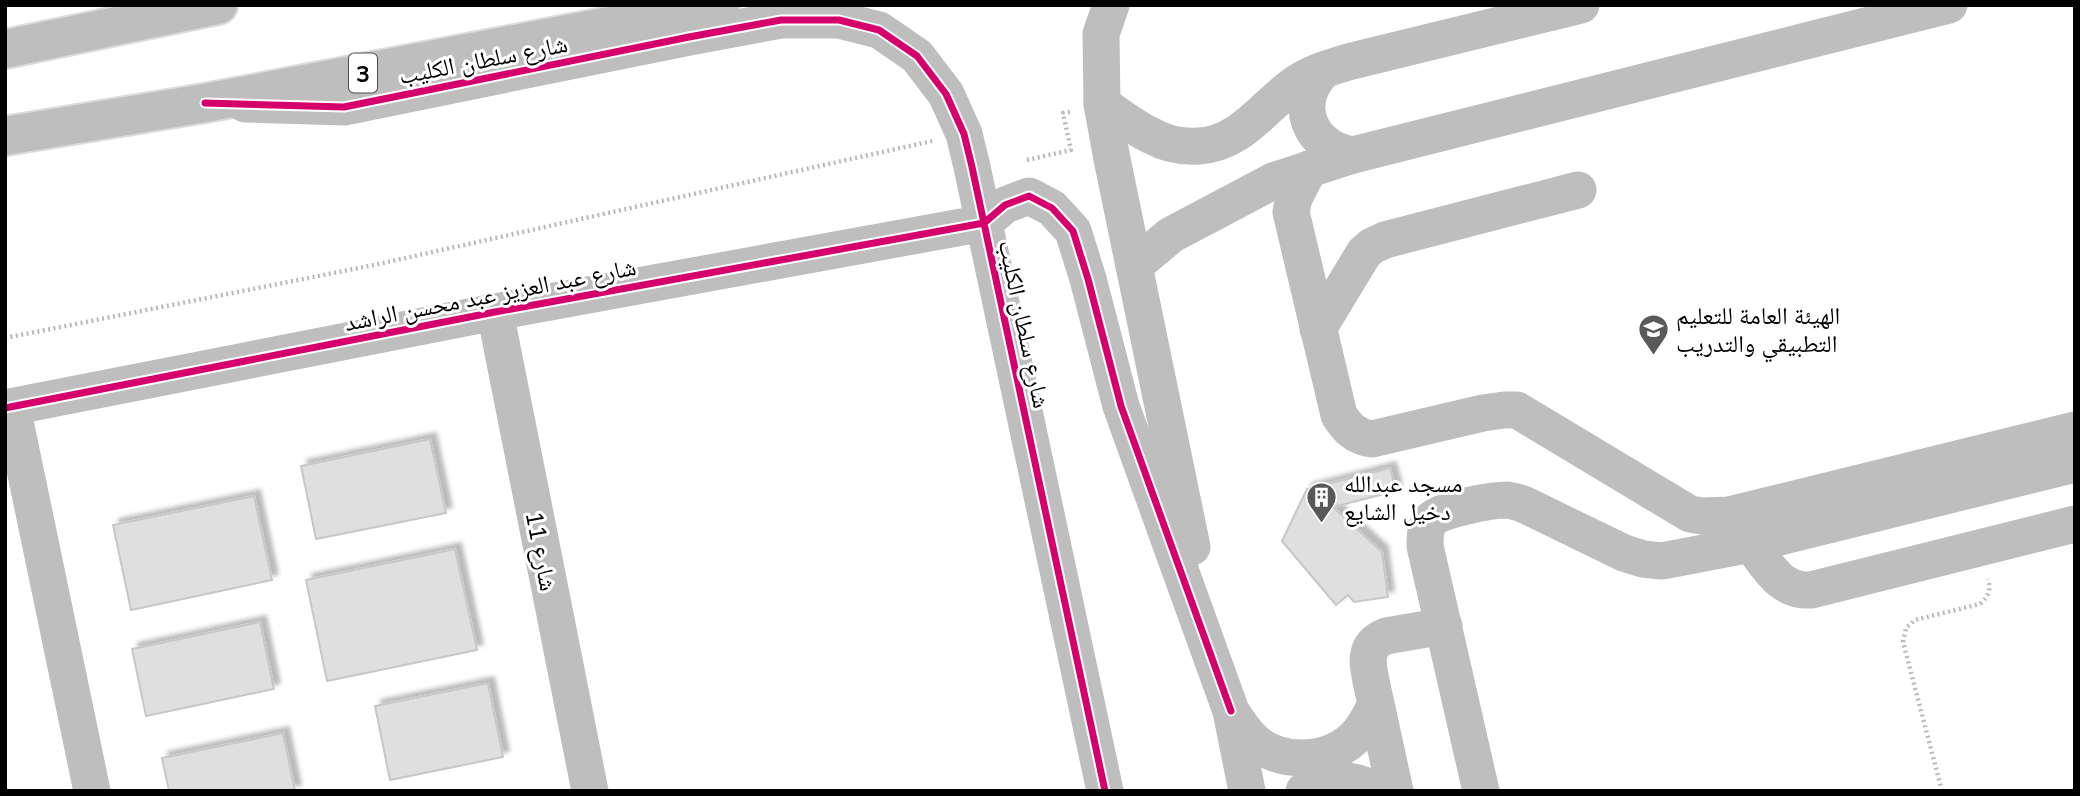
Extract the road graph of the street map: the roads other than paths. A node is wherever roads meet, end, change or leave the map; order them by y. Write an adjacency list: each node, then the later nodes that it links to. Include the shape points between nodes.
1 (218, 5): 8 (main road)
2 (720, 5): 11 (main road, 3)
3 (1111, 5): 12 (street, via 1101,34)
4 (1581, 5): 10 (street)
5 (1933, 7): 6 (street)
6 (1879, 15): 14 (street)
7 (5, 33): 8 (main road)
8 (74, 36): 9 (main road)
9 (5, 49)
10 (1324, 70): 12 (street, via 1296,83 1236,135 1210,145 1174,144 1152,136); 14 (street, via 1308,96 1311,127 1333,150)
11 (205, 103): 13 (main road, 3); 17 (street, شارع سلطان الكليب, via 344,107 781,20 839,20 879,30 917,55 946,94 964,134)
12 (1102, 104): 18 (street)
13 (5, 136)
14 (1353, 155): 15 (street)
15 (1309, 169): 18 (street, via 1273,181 1171,235); 20 (street, via 1291,212)
16 (1578, 190): 20 (street, via 1372,246)
17 (984, 223): 19 (street, شارع عبد العزيز عبد محسن الراشد); 28 (street, via 1005,205 1029,196 1052,208 1073,231 1121,406); 31 (street, شارع سلطان الكليب)
18 (1134, 266): 28 (street)
19 (495, 312): 21 (street, شارع عبد العزيز عبد محسن الراشد); 30 (street, شارع 11)
20 (1318, 328): 22 (street, via 1339,415 1364,438 1517,410 1689,514 1702,516 1729,515)
21 (8, 408): 29 (street)
22 (2075, 430)
23 (2075, 464): 25 (street)
24 (2075, 524): 25 (street, via 1798,591 1780,580)
25 (1751, 544): 26 (street, via 1678,559 1643,559 1524,504 1508,500 1453,510 1434,517 1425,535)
26 (1444, 626): 27 (street, via 1387,636 1373,644 1368,667); 36 (street)
27 (1375, 706): 28 (street, via 1366,725 1335,751 1294,758 1256,743); 35 (street)
28 (1231, 711): 32 (street)
29 (92, 791)
30 (590, 791)
31 (1105, 791)
32 (1247, 791)
33 (1304, 791): 34 (street, via 1340,780)
34 (1378, 791)
35 (1395, 791)
36 (1481, 791)

